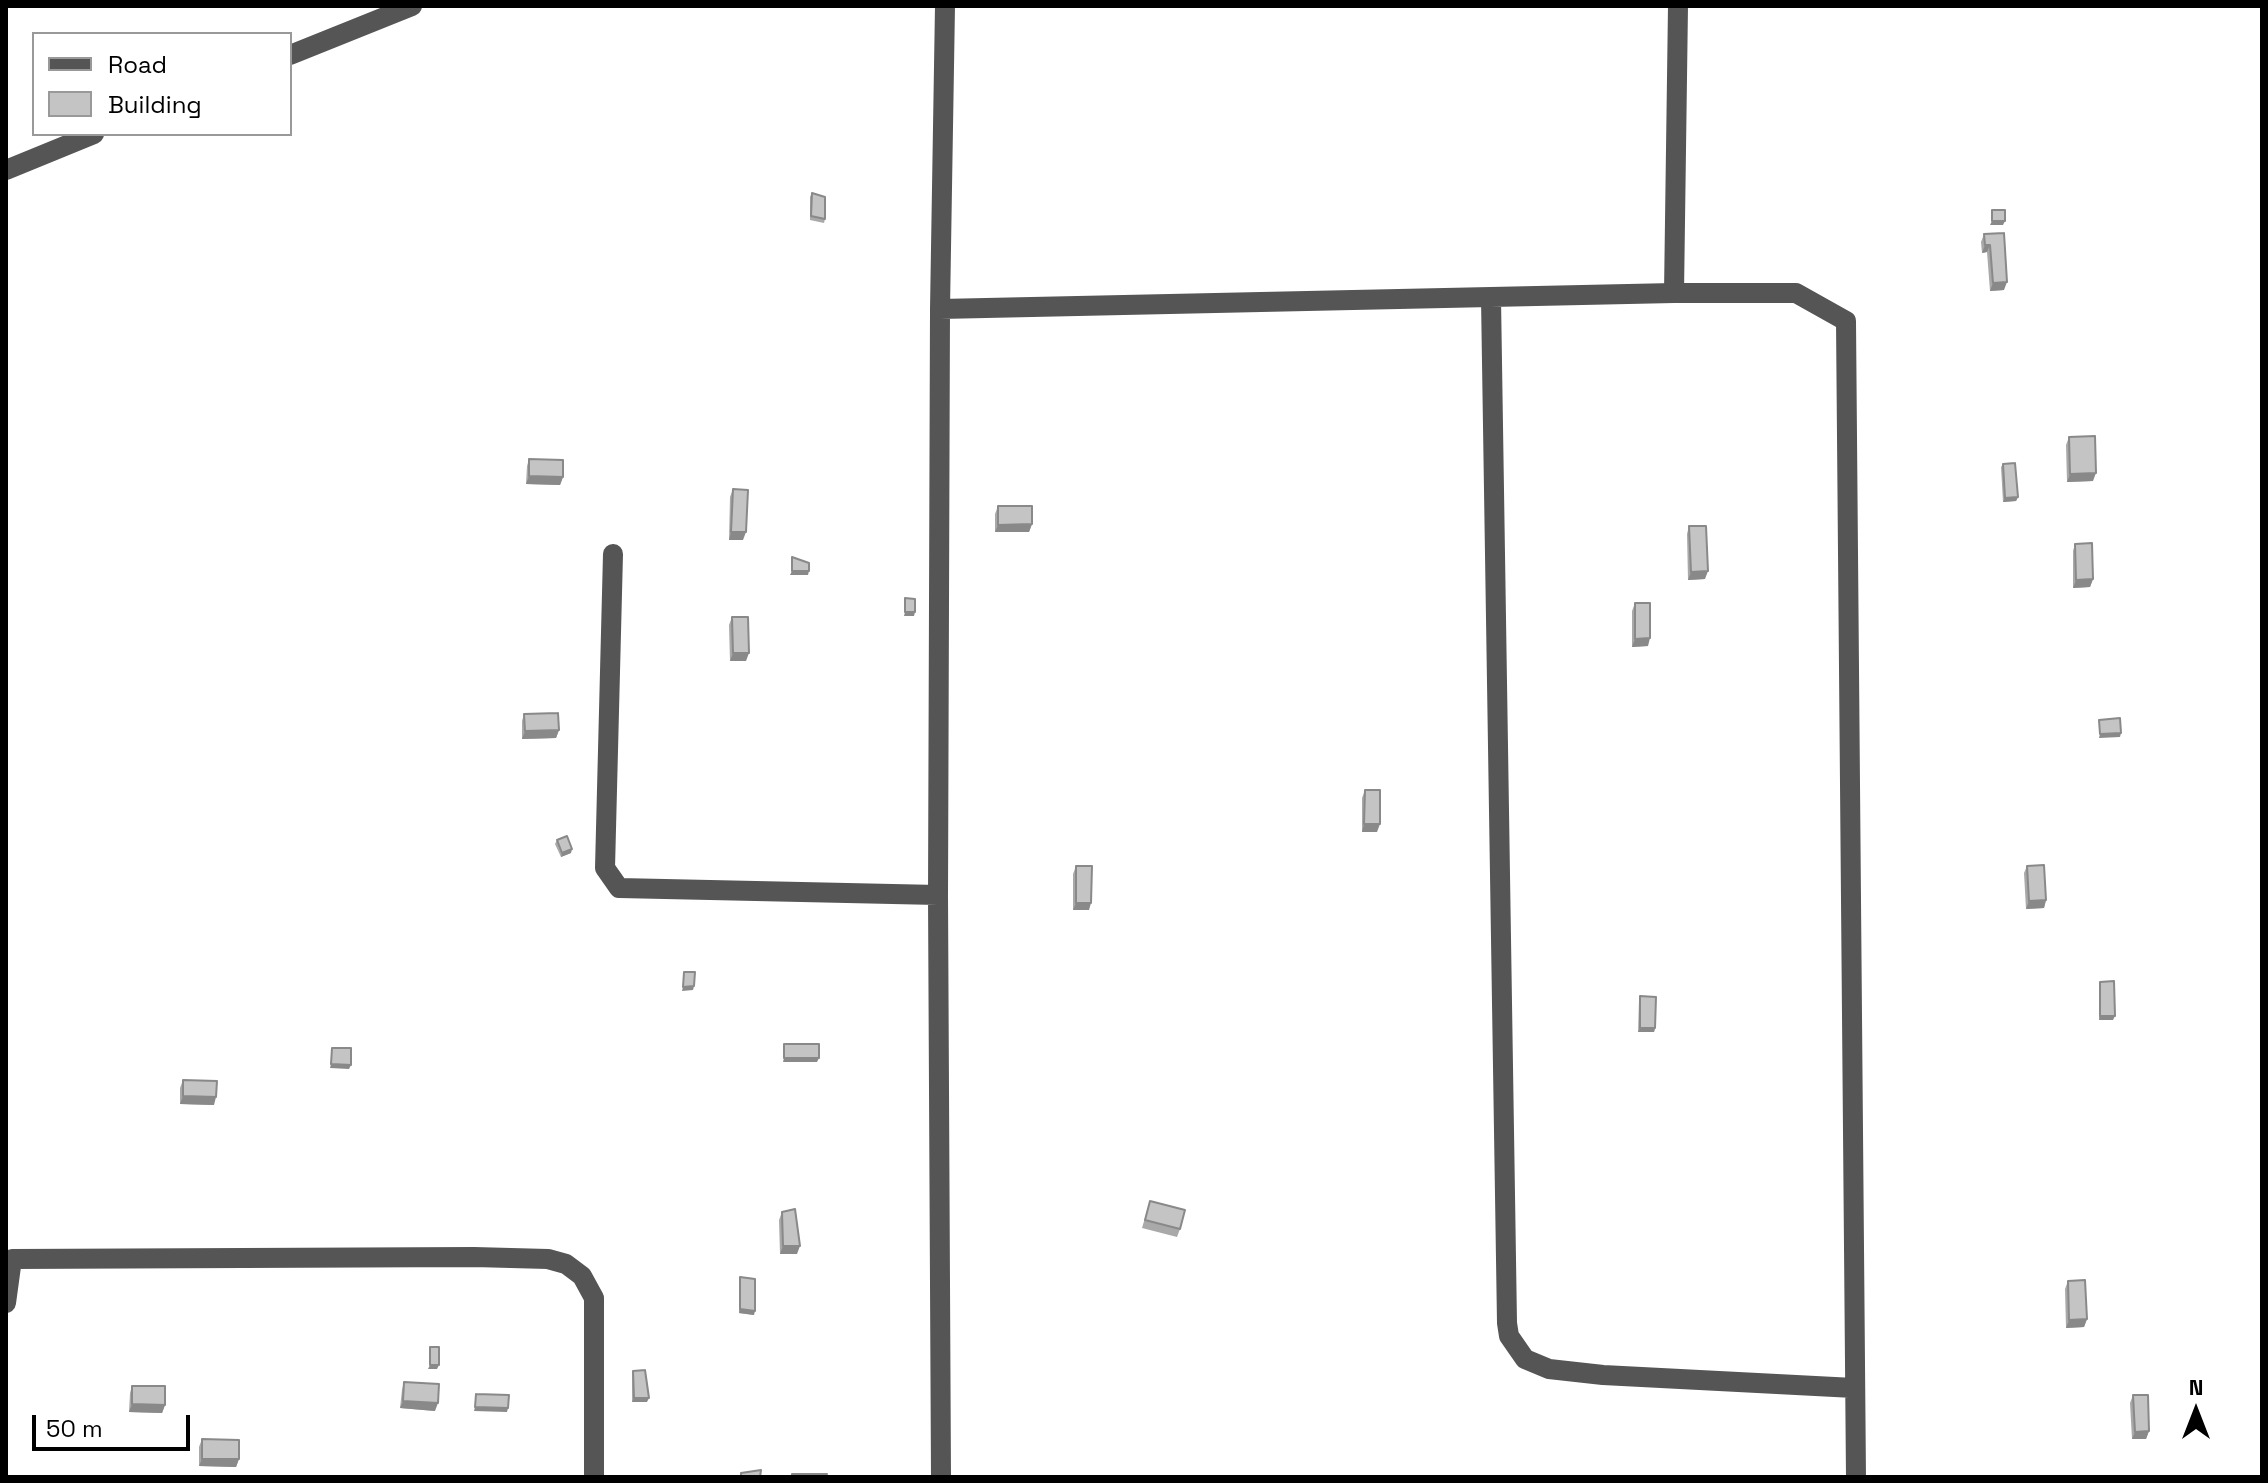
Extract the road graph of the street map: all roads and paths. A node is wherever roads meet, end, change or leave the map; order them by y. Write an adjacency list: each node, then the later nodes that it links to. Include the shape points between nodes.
1 (412, 6): 4 (street)
2 (945, 6): 9 (street)
3 (1678, 6): 7 (street)
4 (292, 54)
5 (89, 136): 6 (street)
6 (6, 170)
7 (1674, 293): 8 (street); 13 (street, via 1796,293 1846,321)
8 (1491, 298): 9 (street); 13 (street, via 1509,1336 1525,1359 1549,1369)
9 (940, 309): 11 (street)
10 (613, 554): 11 (street, via 605,868 619,888)
11 (938, 895): 15 (street)
12 (6, 1303): 14 (street, via 12,1259 474,1257 566,1264 582,1276 594,1298)
13 (1854, 1388): 16 (street)
14 (594, 1477)
15 (941, 1477)
16 (1856, 1477)

